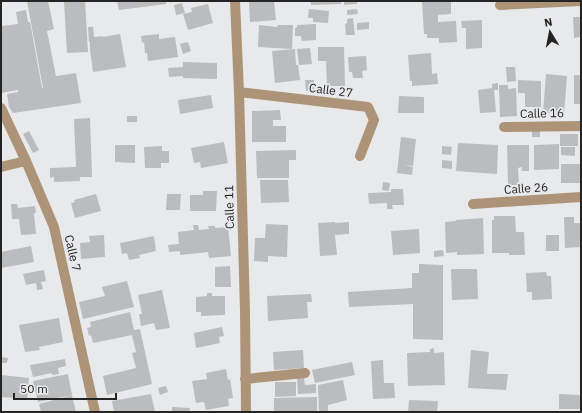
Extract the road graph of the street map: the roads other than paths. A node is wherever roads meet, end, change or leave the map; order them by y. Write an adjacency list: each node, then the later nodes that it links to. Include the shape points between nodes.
1 (235, 1): 4 (street, Calle 11)
2 (581, 1): 3 (street)
3 (500, 5)
4 (239, 92): 8 (street, Calle 27, via 368,107 374,120); 14 (street, Calle 11)
5 (1, 108): 9 (street, Calle 7)
6 (581, 126): 7 (street, Calle 16)
7 (504, 127)
8 (360, 156)
9 (26, 161): 10 (street); 15 (street, Calle 7, via 54,227)
10 (1, 167)
11 (581, 197): 12 (street, Calle 26)
12 (473, 204)
13 (305, 373): 14 (street)
14 (246, 379): 16 (street, Calle 11)
15 (95, 412)
16 (246, 412)

